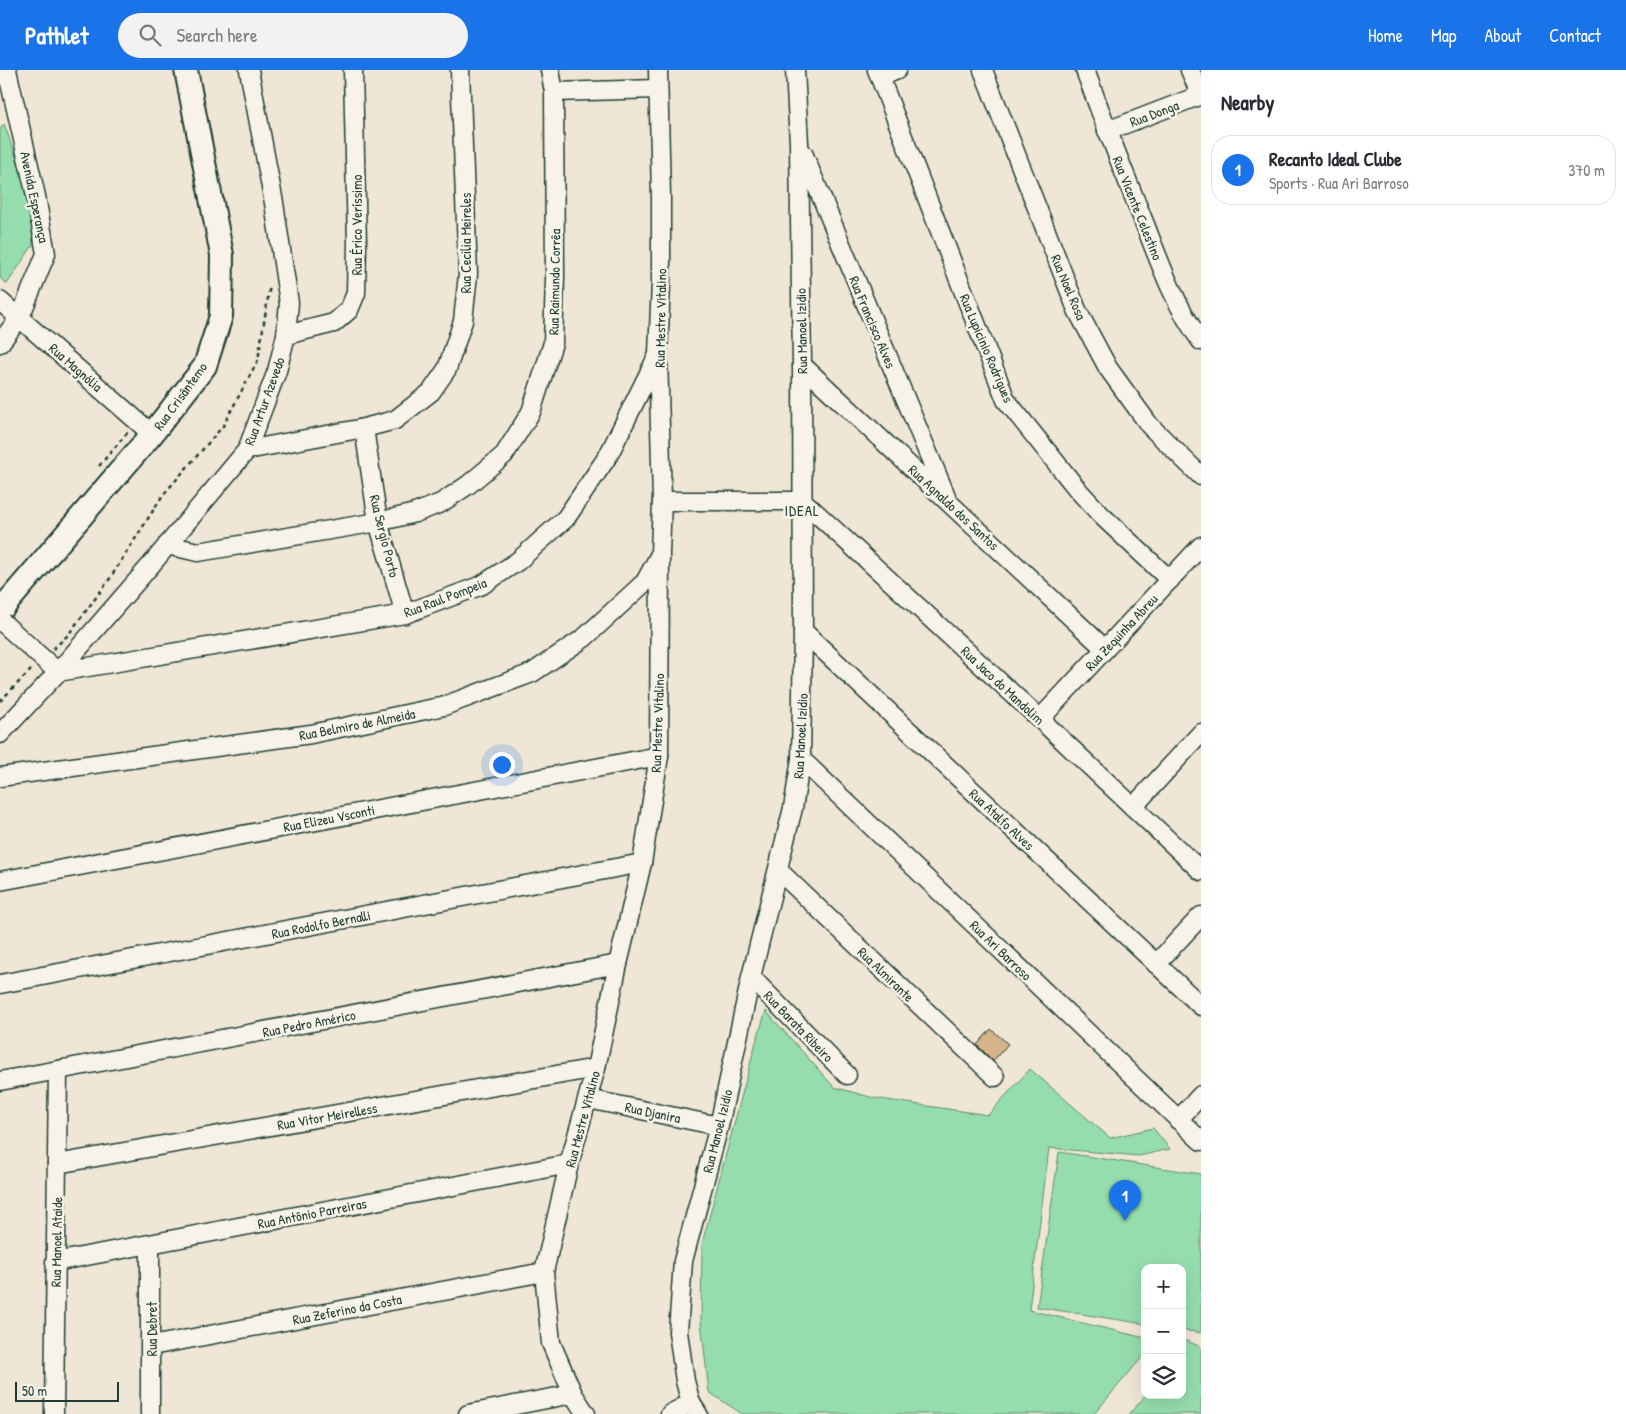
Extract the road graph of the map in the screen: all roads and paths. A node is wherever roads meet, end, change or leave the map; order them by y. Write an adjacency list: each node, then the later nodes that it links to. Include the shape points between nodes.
1 (22, 70): 14 (street)
2 (186, 70): 28 (main road, Rua Crisântemo, via 222,255 221,316 205,366)
3 (249, 70): 22 (street, Rua Artur Azevedo, via 289,303)
4 (353, 70): 22 (street, Rua Érico Veríssimo, via 356,293 349,310 334,323)
5 (460, 70): 27 (street, Rua Cecilia Meireles, via 468,274 463,321 446,369 431,392 396,420)
6 (550, 70): 16 (street, Rua Raimundo Corrêa)
7 (658, 70): 15 (street, Rua Mestre Vitalino)
8 (795, 70): 19 (street, Rua Manoel Izidio)
9 (896, 70): 13 (street)
10 (983, 70): 30 (street, Rua Noel Rosa, via 1077,310 1108,368 1150,426)
11 (1085, 70): 18 (street, Rua Vicente Celestino)
12 (1190, 70): 17 (street)
13 (879, 74): 38 (street, Rua Lupicinio Rodrigues, via 1006,400 1078,490)
14 (6, 83): 21 (street, Avenida Esperança, via 36,196 46,254)
15 (658, 89): 16 (street); 25 (street, Rua Mestre Vitalino, via 661,216)
16 (554, 92): 34 (street, Rua Raimundo Corrêa, via 553,343 531,412 504,454 468,485 441,503)
17 (1201, 96): 18 (street, Rua Donga)
18 (1107, 131): 23 (street, Rua Vicente Celestino, via 1166,277)
19 (799, 143): 26 (street, Rua Manoel Izidio); 33 (street, Rua Francisco Alves)
20 (0, 301): 21 (street, Rua Magnólia)
21 (20, 318): 24 (street, Avenida Esperança); 28 (street, Rua Magnólia)
22 (286, 335): 29 (street, Rua Artur Azevedo, via 277,371)
23 (1201, 341)
24 (0, 343)
25 (658, 354): 31 (street, Rua Mestre Vitalino); 39 (street, Rua Raul Pompeia, via 608,456 566,518 518,562 482,585)
26 (802, 365): 32 (street, Rua Manoel Izidio); 33 (street, Rua Agnaldo dos Santos)
27 (364, 428): 29 (street, Rua Cecilia Meireles); 34 (street, Rua Sergio Porto)
28 (152, 434): 40 (main road, Rua Crisântemo)
29 (247, 450): 35 (street, Rua Artur Azevedo)
30 (1201, 476)
31 (662, 501): 32 (street); 37 (street, Rua Mestre Vitalino)
32 (803, 501): 41 (street, Rua Manoel Izidio); 44 (street, Rua Jaco do Mandolim)
33 (948, 501): 42 (street, Rua Agnaldo dos Santos)
34 (378, 522): 35 (street, Rua Raimundo Corrêa, via 198,552); 39 (street, Rua Sergio Porto)
35 (168, 545): 43 (street, Rua Artur Azevedo)
36 (1201, 546): 38 (street, Rua Zequinha Abreu)
37 (660, 553): 47 (street, Rua Mestre Vitalino); 49 (street, Rua Belmiro de Almeida, via 645,582 584,638 532,673 444,706 311,734)
38 (1170, 580): 42 (street, Rua Zequinha Abreu)
39 (405, 614): 43 (street, Rua Raul Pompeia)
40 (1, 618): 43 (street, bridge)
41 (803, 631): 48 (street, Rua Manoel Izidio); 57 (street, Rua Atalfo Alves)
42 (1105, 649): 44 (street, Rua Zequinha Abreu)
43 (54, 668): 45 (street, Rua Artur Azevedo)
44 (1040, 719): 50 (street, Rua Jaco do Mandolim)
45 (0, 734)
46 (1201, 734): 50 (street)
47 (659, 756): 51 (street, Rua Mestre Vitalino); 54 (street, Rua Elizeu Vsconti)
48 (801, 759): 52 (street, Rua Manoel Izidio); 68 (street, Rua Ari Barroso)
49 (0, 777)
50 (1133, 807): 53 (street, Rua Jaco do Mandolim)
51 (642, 863): 56 (street, Rua Mestre Vitalino); 59 (street, Rua Rodolfo Bernalli)
52 (778, 870): 58 (street, Rua Manoel Izidio); 64 (street, Rua Almirante)
53 (1201, 871)
54 (0, 881)
55 (1201, 916): 57 (street)
56 (618, 964): 61 (street, Rua Mestre Vitalino); 62 (street, Rua Pedro Américo)
57 (1156, 964): 60 (street, Rua Atalfo Alves)
58 (751, 977): 63 (street, Rua Barata Ribeiro); 69 (street, Rua Manoel Izidio)
59 (0, 984)
60 (1201, 1006)
61 (596, 1068): 67 (street, Rua Mestre Vitalino); 71 (street, Rua Vitor Meirelless)
62 (58, 1070): 65 (street, Rua Pedro Américo); 71 (street, Rua Manoel Ataide)
63 (847, 1075)
64 (995, 1077)
65 (0, 1081)
66 (1201, 1095): 68 (street)
67 (588, 1099): 69 (street, Rua Djanira); 72 (street, Rua Mestre Vitalino)
68 (1178, 1120): 70 (street, Rua Ari Barroso)
69 (719, 1126): 78 (street, Rua Manoel Izidio, via 683,1261 678,1332 685,1381)
70 (1201, 1141)
71 (57, 1164): 74 (street, Rua Manoel Ataide)
72 (569, 1164): 73 (street, Rua Antônio Parreiras); 75 (street, Rua Mestre Vitalino)
73 (150, 1244): 74 (street, Rua Antônio Parreiras); 76 (street, Rua Debret)
74 (55, 1262): 79 (street, Rua Manoel Ataide)
75 (544, 1272): 76 (street, Rua Zeferino da Costa); 77 (street, Rua Mestre Vitalino, via 551,1342)
76 (151, 1346): 80 (street, Rua Debret)
77 (573, 1394): 81 (street); 82 (street, Rua Mestre Vitalino)
78 (695, 1408): 83 (street)
79 (54, 1414)
80 (150, 1414)
81 (468, 1414)
82 (586, 1414)
83 (670, 1414)

